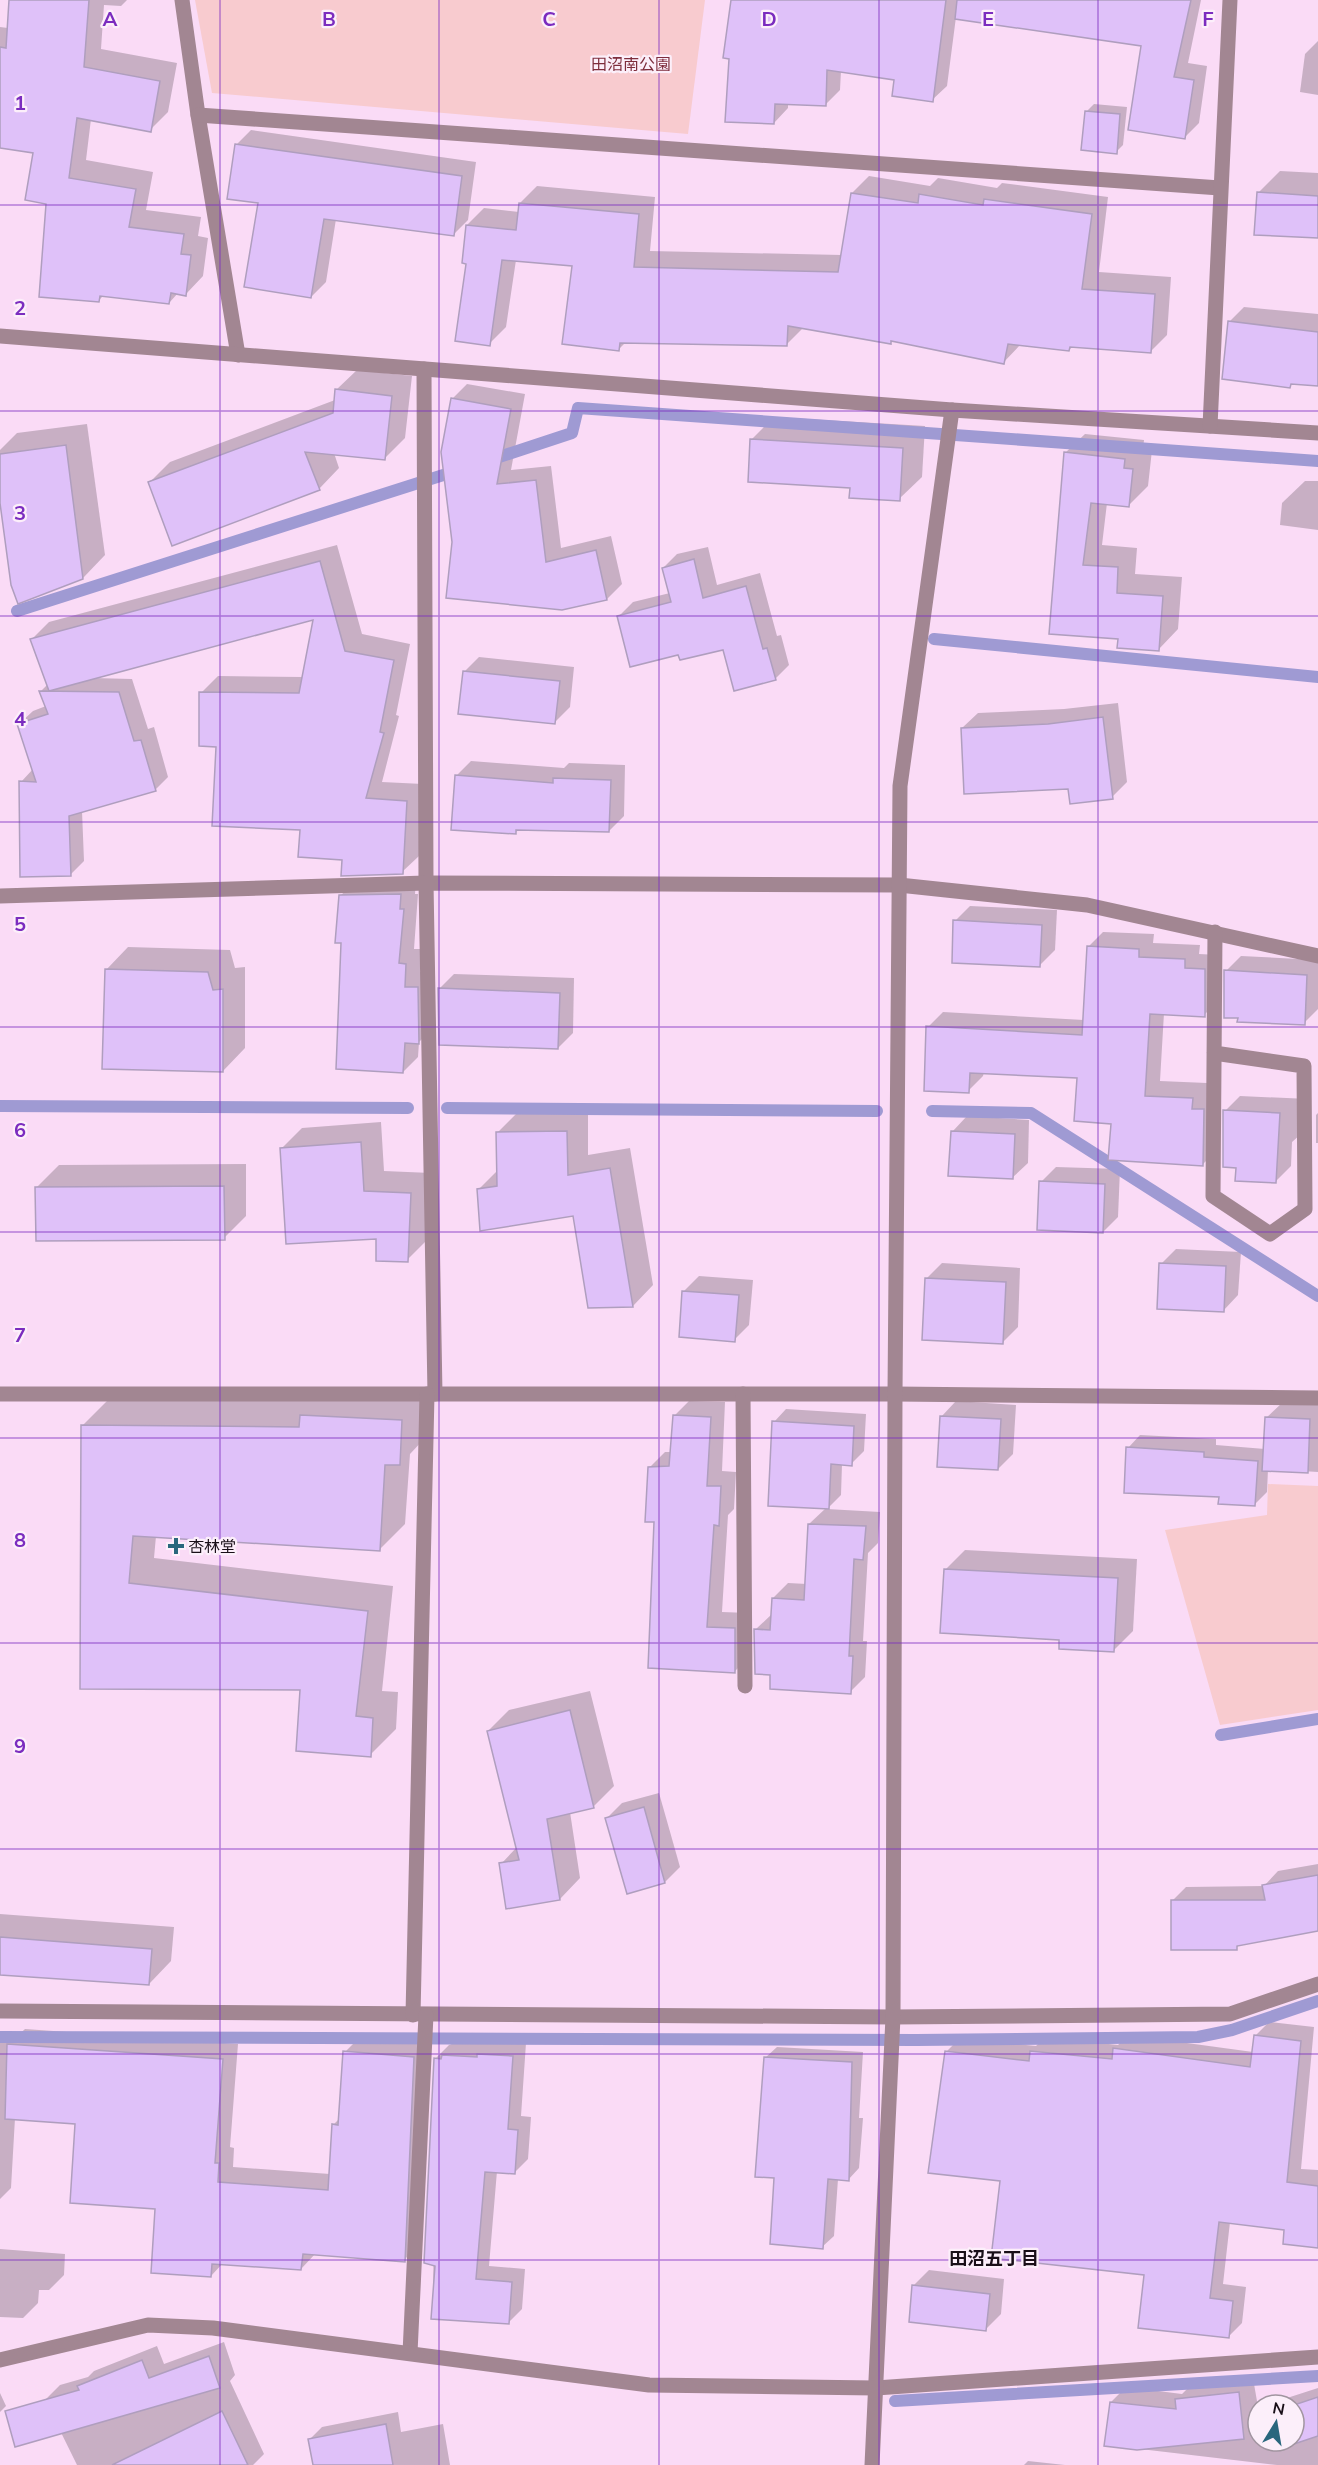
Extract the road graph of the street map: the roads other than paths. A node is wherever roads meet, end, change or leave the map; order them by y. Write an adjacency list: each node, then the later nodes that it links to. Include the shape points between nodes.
1 (182, 0): 3 (street)
2 (1230, 0): 4 (street)
3 (198, 115): 4 (street); 6 (street)
4 (1220, 188): 9 (street)
5 (0, 336): 6 (street)
6 (238, 355): 7 (street)
7 (424, 369): 8 (street); 11 (street)
8 (952, 410): 9 (street); 12 (street, via 900,786)
9 (1210, 426): 10 (street)
10 (1318, 433)
11 (426, 883): 12 (street); 13 (street); 18 (street)
12 (899, 885): 14 (street, via 1087,905); 20 (street)
13 (0, 896)
14 (1215, 932): 15 (street); 16 (street)
15 (1318, 956)
16 (1214, 1053): 16 (street, via 1213,1196 1270,1234 1305,1209 1304,1066)
17 (0, 1394): 18 (street)
18 (431, 1394): 19 (street); 25 (street, via 419,1722)
19 (743, 1394): 20 (street); 22 (street)
20 (895, 1394): 21 (street); 26 (street)
21 (1318, 1398)
22 (745, 1686)
23 (1318, 1984): 26 (street, via 1230,2014)
24 (0, 2011): 25 (street)
25 (420, 2015): 26 (street); 27 (street, via 424,2055)
26 (893, 2017): 30 (street)
27 (410, 2353): 29 (street, via 213,2328 148,2325); 30 (street, via 649,2385)
28 (1318, 2357): 30 (street)
29 (0, 2360)
30 (876, 2388): 31 (street)
31 (872, 2465)

